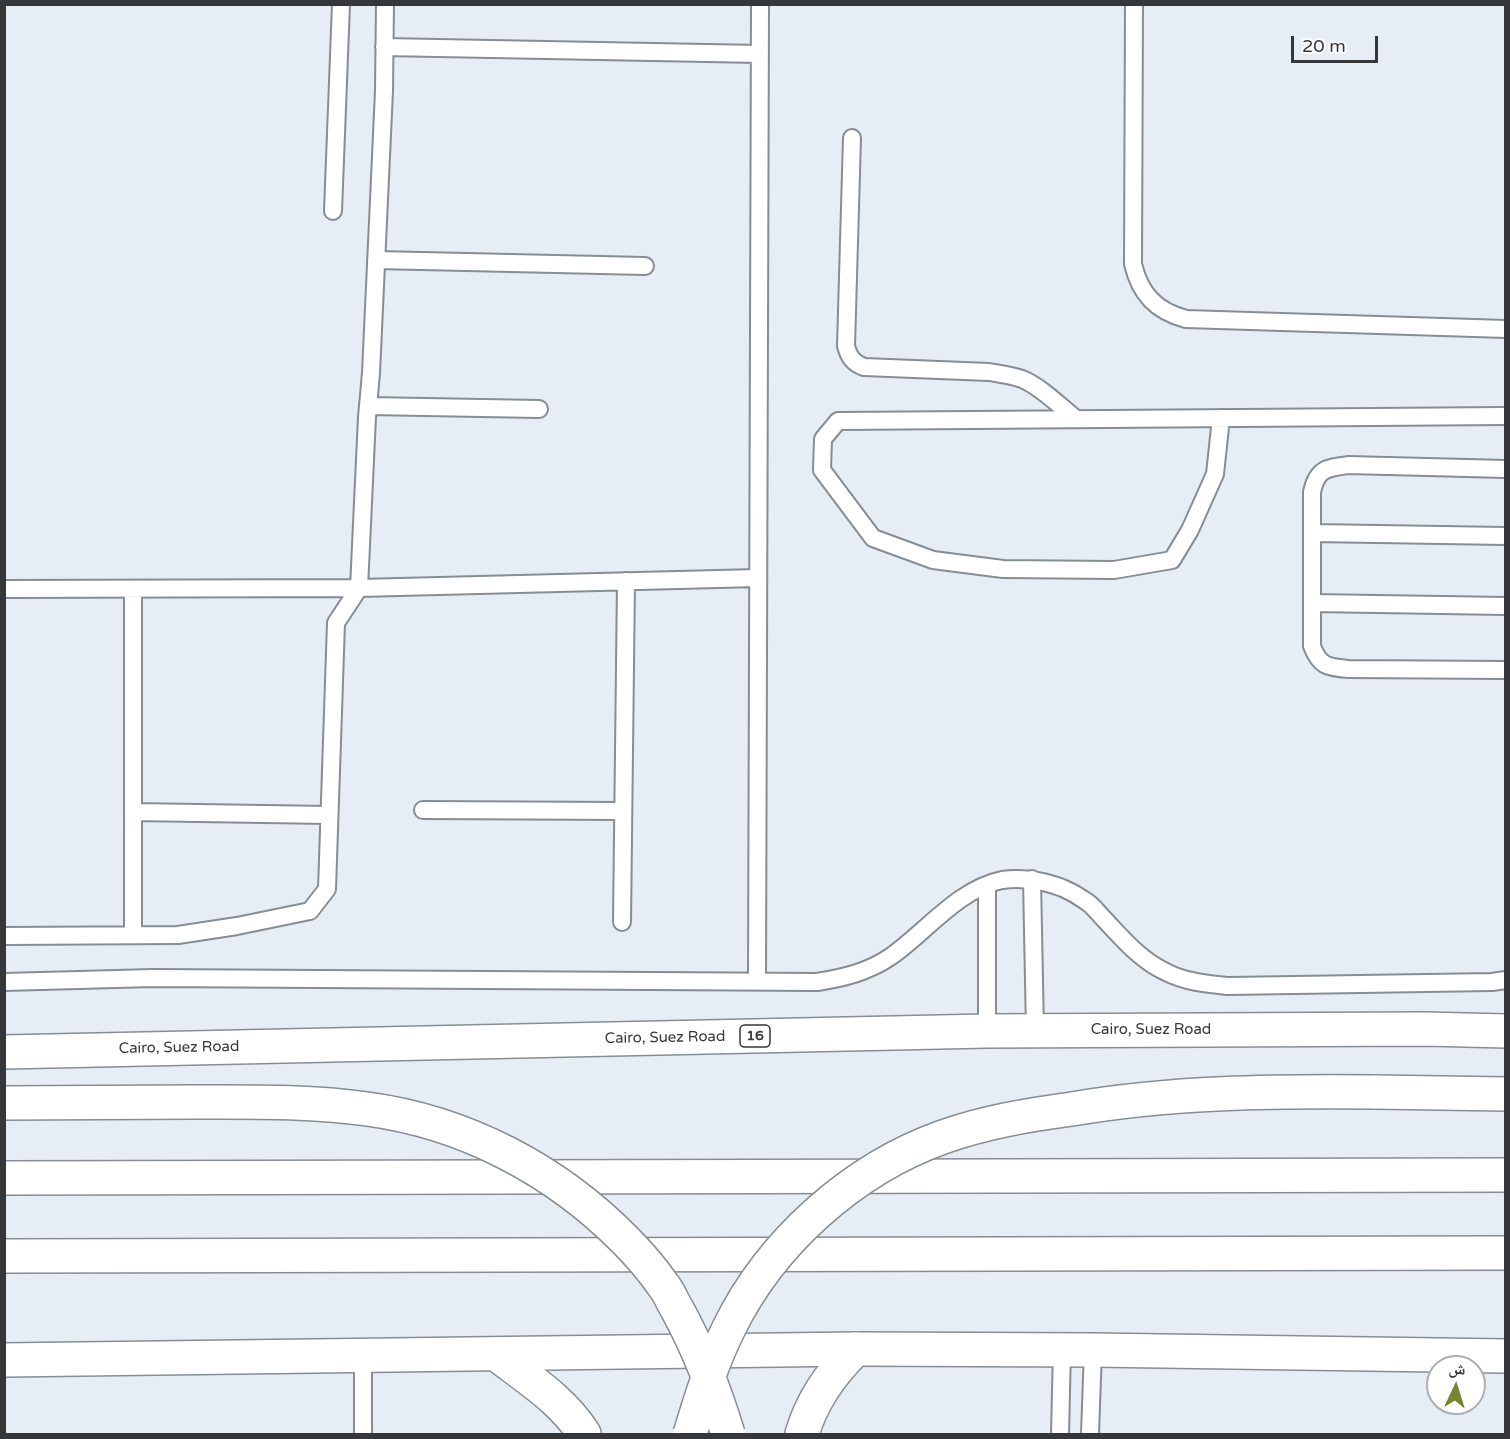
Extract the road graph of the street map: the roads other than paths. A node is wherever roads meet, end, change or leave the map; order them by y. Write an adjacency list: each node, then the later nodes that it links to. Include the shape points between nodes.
1 (341, 4): 8 (lane)
2 (385, 4): 5 (lane)
3 (760, 4): 6 (lane)
4 (1134, 4): 11 (lane, via 1133,264 1141,288 1159,308 1186,319)
5 (384, 47): 6 (lane); 9 (lane)
6 (760, 54): 20 (lane)
7 (852, 138): 16 (lane, via 846,346 851,359 864,367 1006,374 1036,387)
8 (333, 211)
9 (376, 260): 10 (lane); 12 (lane)
10 (645, 266)
11 (1506, 329)
12 (368, 406): 13 (lane); 23 (lane)
13 (539, 409)
14 (1506, 416): 15 (lane)
15 (1221, 418): 16 (lane); 16 (lane, via 1215,474 1172,560 1114,570 1003,569 933,560 873,538 822,470 823,439 838,421)
16 (1076, 419)
17 (1506, 469): 18 (lane, via 1329,467 1318,474 1314,483)
18 (1312, 533): 19 (lane); 25 (lane)
19 (1506, 536)
20 (758, 578): 21 (lane); 38 (lane)
21 (626, 581): 23 (lane); 29 (lane)
22 (4, 588): 24 (lane)
23 (359, 588): 24 (lane); 31 (lane, via 336,623)
24 (134, 589): 30 (lane)
25 (1312, 603): 26 (lane); 27 (lane, via 1311,646 1322,664 1348,669)
26 (1506, 606)
27 (1506, 669)
28 (423, 810): 29 (lane)
29 (623, 811): 34 (lane)
30 (133, 812): 31 (lane); 36 (lane)
31 (329, 815): 36 (lane, via 327,889 310,911 178,935)
32 (1032, 879): 33 (lane, via 1002,880); 37 (lane, via 1061,886 1086,901 1147,961 1185,980 1228,986); 41 (lane)
33 (987, 886): 38 (lane, via 974,890 890,957 867,969 817,982); 40 (lane)
34 (622, 922)
35 (4, 936): 36 (lane)
36 (134, 936)
37 (1506, 980)
38 (757, 981): 39 (lane, via 153,978)
39 (4, 982)
40 (987, 1031): 41 (main road, Cairo, Suez Road / 16); 43 (main road, Cairo, Suez Road / 16)
41 (1035, 1031): 42 (main road, Cairo, Suez Road / 16)
42 (1506, 1031)
43 (4, 1052)
44 (1506, 1094): 58 (main road, bridge, via 1202,1094 1033,1115 942,1137 877,1169 846,1190 792,1238 729,1327)
45 (4, 1103): 59 (main road, bridge, via 296,1102 406,1116 481,1141 574,1195 639,1255 664,1286 685,1323 703,1361)
46 (1506, 1175): 47 (main road)
47 (4, 1178)
48 (1506, 1253): 49 (main road)
49 (4, 1256)
50 (856, 1348): 51 (main road); 52 (main road); 60 (main road, via 815,1401)
51 (1077, 1350): 54 (main road); 61 (lane); 62 (lane)
52 (496, 1354): 53 (main road); 57 (main road, via 550,1395)
53 (363, 1355): 55 (main road); 56 (lane)
54 (1506, 1356)
55 (4, 1360)
56 (363, 1434)
57 (584, 1434)
58 (690, 1434)
59 (728, 1434)
60 (802, 1434)
61 (1060, 1434)
62 (1090, 1434)

